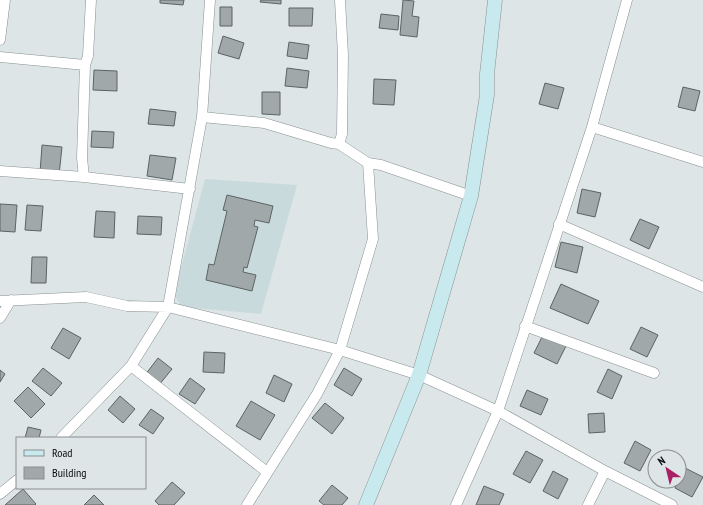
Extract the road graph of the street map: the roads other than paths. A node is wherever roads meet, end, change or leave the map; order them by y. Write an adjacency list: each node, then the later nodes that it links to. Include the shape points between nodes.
1 (5, 0): 7 (street)
2 (91, 0): 9 (street, via 88,56)
3 (210, 0): 10 (street)
4 (340, 0): 12 (street, via 343,55 342,134)
5 (494, 0): 18 (street, via 487,95)
6 (628, 0): 11 (street)
7 (0, 40)
8 (0, 57): 9 (street)
9 (85, 65): 16 (street, via 82,158)
10 (202, 117): 12 (street, via 264,123); 17 (street)
11 (592, 127): 13 (street); 19 (street)
12 (339, 144): 14 (street)
13 (703, 162)
14 (368, 163): 18 (street, via 381,165); 26 (street, via 373,239)
15 (0, 171): 16 (street)
16 (84, 177): 17 (street)
17 (190, 189): 23 (street)
18 (471, 196): 29 (street)
19 (559, 224): 20 (street); 25 (street)
20 (703, 286)
21 (11, 300): 22 (street); 23 (street, via 86,297 127,306); 24 (street)
22 (0, 301)
23 (168, 307): 26 (street); 27 (street)
24 (0, 318)
25 (525, 326): 28 (street); 30 (street)
26 (340, 350): 29 (street); 33 (street, via 318,394)
27 (131, 366): 31 (street); 33 (street)
28 (654, 373)
29 (419, 375): 30 (street); 37 (street)
30 (498, 411): 32 (street); 38 (street)
31 (62, 437)
32 (605, 471): 39 (street); 40 (street)
33 (266, 472): 36 (street)
34 (16, 481): 35 (street)
35 (0, 494)
36 (247, 505)
37 (366, 505)
38 (456, 505)
39 (588, 505)
40 (672, 505)

